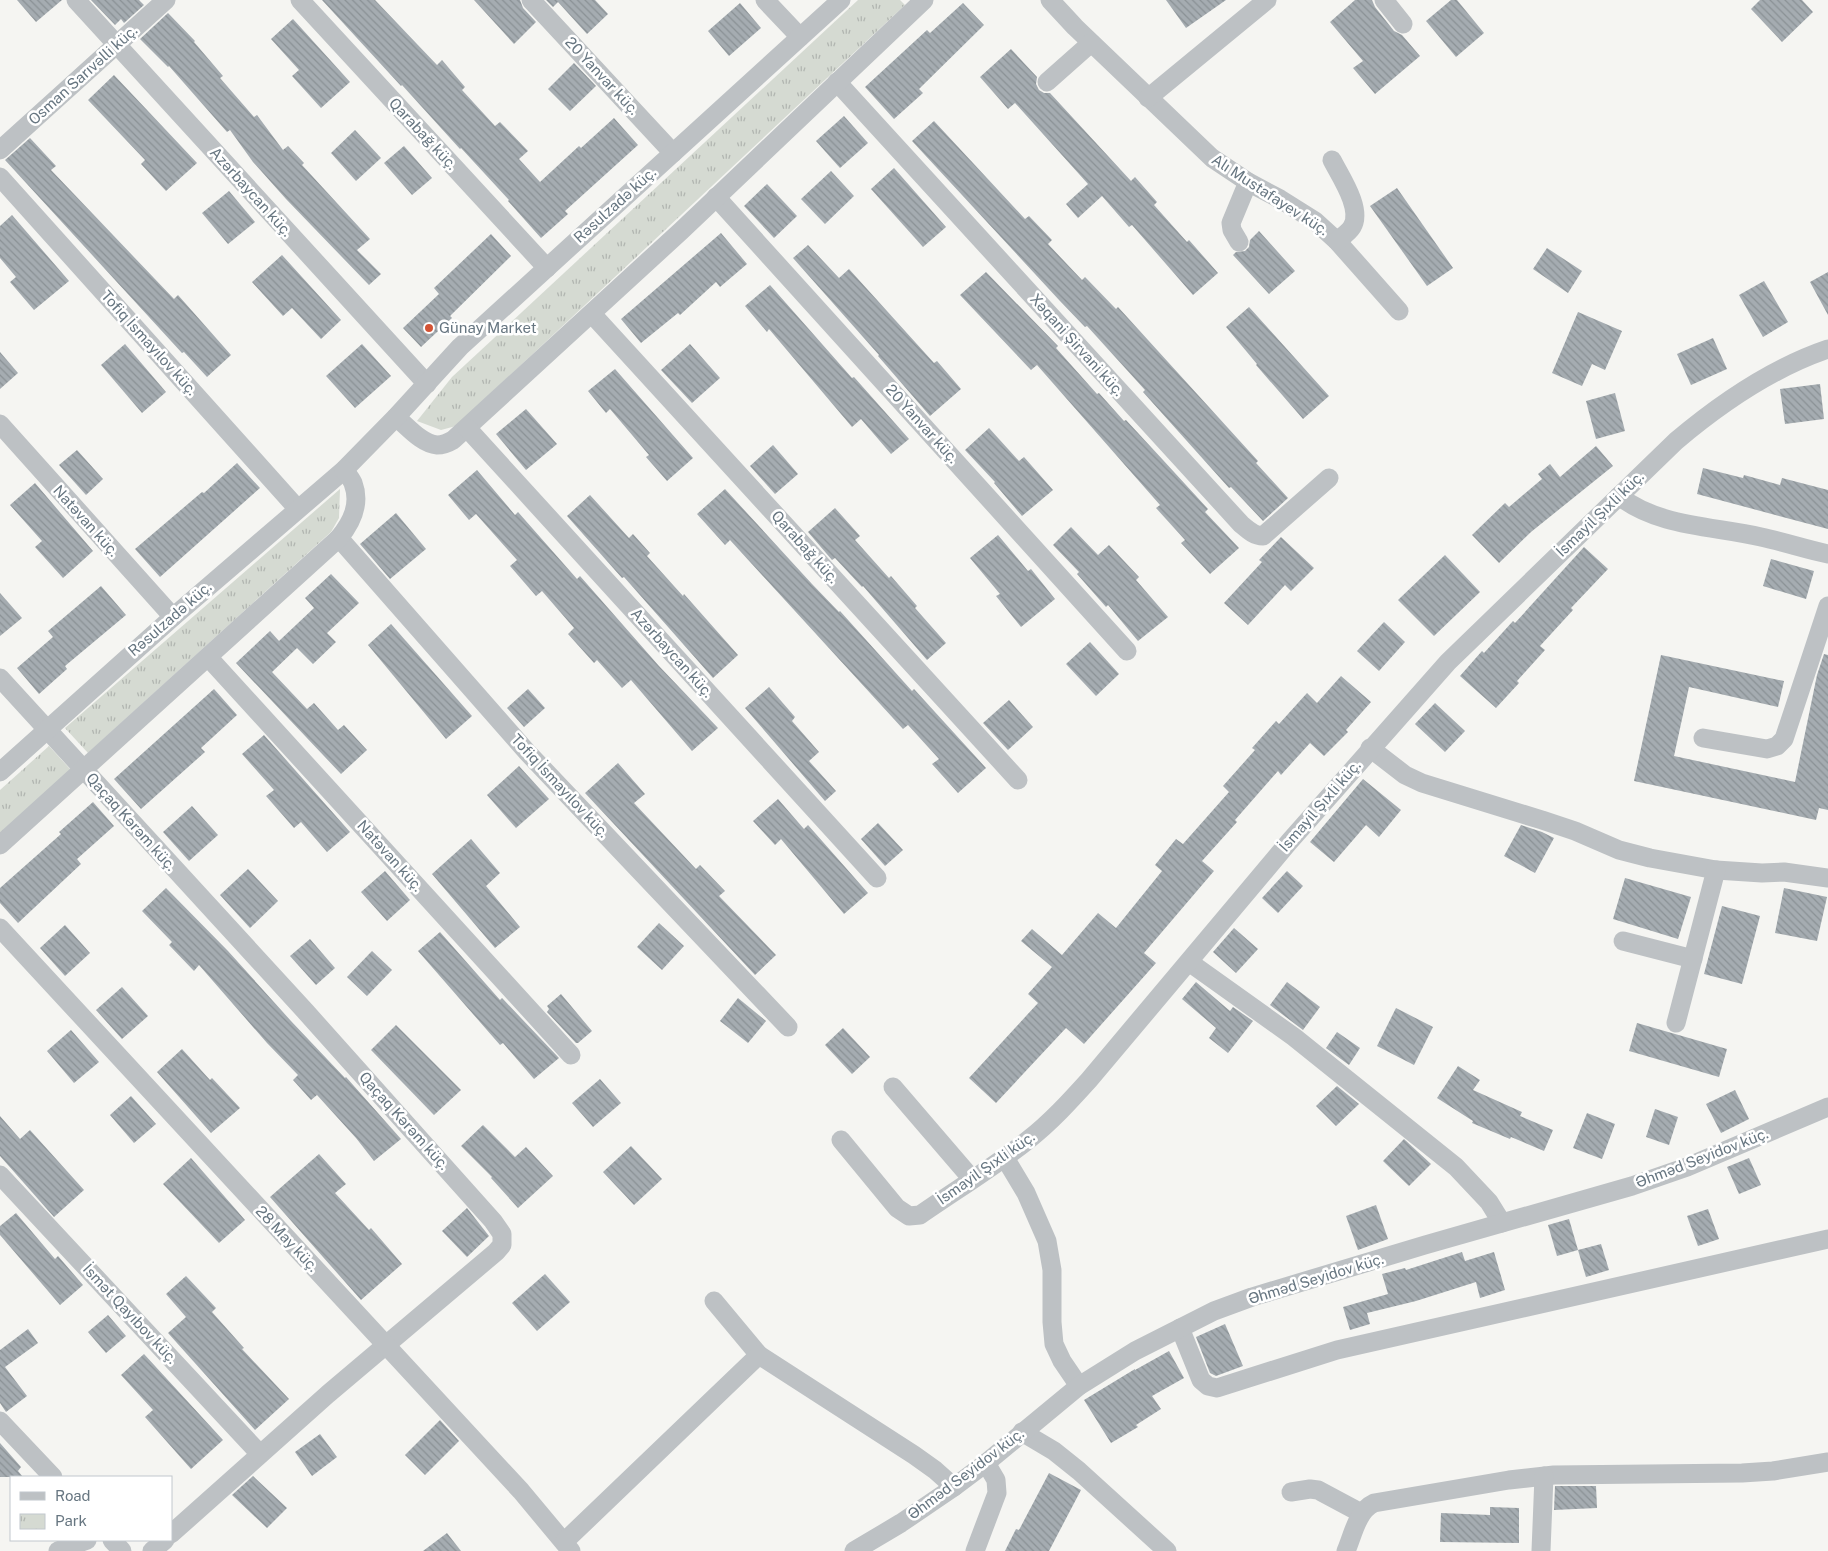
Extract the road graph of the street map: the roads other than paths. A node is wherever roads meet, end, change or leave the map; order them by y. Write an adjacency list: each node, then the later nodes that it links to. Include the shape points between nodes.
1 (76, 0): 14 (street, Azərbaycan küç.)
2 (166, 0): 14 (street, Osman Sarıvəlli küç.)
3 (300, 0): 26 (street, Qarabağ küç.)
4 (531, 0): 19 (street, 20 Yanvar küç.)
5 (765, 0): 12 (street)
6 (842, 0): 12 (street, Rəsulzadə küç.)
7 (924, 0): 15 (street)
8 (1050, 0): 13 (street, Alı Mustafayev küç.)
9 (1267, 0): 17 (street)
10 (1384, 0): 11 (street)
11 (1403, 24)
12 (800, 38): 19 (street, Rəsulzadə küç.)
13 (1090, 43): 16 (street); 17 (street, Alı Mustafayev küç.)
14 (116, 45): 18 (street, Osman Sarıvəlli küç.); 30 (street, Azərbaycan küç.)
15 (837, 82): 23 (street); 35 (street, Xəqani Şirvani küç., via 1241,524 1257,536 1263,536)
16 (1047, 82)
17 (1148, 98): 22 (street, Alı Mustafayev küç., via 1212,158)
18 (0, 150)
19 (673, 153): 26 (street, Rəsulzadə küç.)
20 (1332, 160): 24 (street, via 1354,203 1356,216 1352,228)
21 (0, 177): 37 (street, Tofiq İsmayılov küç.)
22 (1248, 182): 24 (street, Alı Mustafayev küç., via 1315,221); 25 (street, via 1231,223)
23 (716, 197): 28 (street); 42 (street, 20 Yanvar küç.)
24 (1337, 241): 27 (street, Alı Mustafayev küç.)
25 (1239, 242)
26 (546, 268): 30 (street, Rəsulzadə küç., via 460,347)
27 (1399, 311)
28 (592, 314): 33 (street); 50 (street, Qarabağ küç.)
29 (1828, 349): 36 (street, İsmayil Şıxli küç., via 1781,368 1696,424)
30 (426, 384): 31 (street, Rəsulzadə küç.)
31 (396, 417): 33 (street, via 419,437 436,445 453,440); 34 (street, Rəsulzadə küç.)
32 (0, 424): 41 (street, Natəvan küç.)
33 (468, 428): 53 (street, Azərbaycan küç.)
34 (344, 470): 37 (street, Rəsulzadə küç.); 38 (street, via 353,483 356,501 355,513)
35 (1328, 478)
36 (1619, 496): 39 (street, via 1649,514); 47 (street, İsmayil Şıxli küç., via 1448,662)
37 (298, 508): 41 (street, Rəsulzadə küç.)
38 (339, 538): 43 (street); 60 (street, Tofiq İsmayılov küç., via 527,752)
39 (1828, 554)
40 (1828, 606): 46 (street, via 1784,739 1767,748)
41 (173, 617): 45 (street, Rəsulzadə küç.)
42 (1127, 651)
43 (208, 657): 48 (street); 61 (street, Natəvan küç.)
44 (0, 678): 45 (street, Qaçaq Kərəm küç.)
45 (46, 729): 48 (street, Qaçaq Kərəm küç.); 49 (street, Rəsulzadə küç.)
46 (1704, 738)
47 (1370, 748): 52 (street, via 1405,775 1422,783 1575,831 1619,850); 58 (street, İsmayil Şıxli küç.)
48 (84, 769): 51 (street); 72 (street, Qaçaq Kərəm küç., via 306,1012 502,1234 502,1245 496,1252)
49 (0, 772)
50 (1018, 780)
51 (0, 845)
52 (1716, 870): 54 (street, via 1762,874 1784,872); 57 (street)
53 (877, 878)
54 (1828, 878)
55 (0, 928): 72 (street, 28 May küç.)
56 (1624, 941): 57 (street)
57 (1693, 959): 59 (street)
58 (1189, 962): 65 (street, İsmayil Şıxli küç., via 1057,1114); 68 (street, via 1294,1037 1456,1168 1489,1202)
59 (1676, 1023)
60 (788, 1027)
61 (571, 1055)
62 (893, 1087): 67 (street)
63 (1828, 1107): 68 (street, Əhməd Seyidov küç., via 1687,1168)
64 (841, 1140): 67 (street, İsmayil Şıxli küç., via 897,1208 909,1216 920,1215)
65 (1005, 1158): 67 (street, İsmayil Şıxli küç.); 74 (street, via 1026,1193 1047,1240 1052,1270 1054,1344)
66 (0, 1175): 77 (street, İsmət Qayıbov küç.)
67 (972, 1178)
68 (1502, 1223): 71 (street, Əhməd Seyidov küç., via 1252,1297)
69 (1828, 1239): 71 (street, via 1337,1350 1217,1388 1201,1380)
70 (714, 1301): 73 (street)
71 (1180, 1328): 74 (street, Əhməd Seyidov küç., via 1135,1350)
72 (385, 1345): 77 (street, Qaçaq Kərəm küç.); 89 (street, 28 May küç., via 521,1491)
73 (759, 1356): 82 (street, via 914,1455); 89 (street)
74 (1079, 1386): 76 (street, Əhməd Seyidov küç.)
75 (0, 1421): 80 (street)
76 (1022, 1432): 79 (street, Əhməd Seyidov küç.); 95 (street, via 1079,1471)
77 (260, 1454): 85 (street, Qaçaq Kərəm küç.)
78 (1828, 1462): 81 (street, via 1773,1471)
79 (986, 1463): 82 (street, Əhməd Seyidov küç.); 94 (street, via 996,1480 997,1493)
80 (52, 1476)
81 (1544, 1476): 84 (street, via 1374,1503); 97 (street)
82 (954, 1487): 93 (street, Əhməd Seyidov küç.)
83 (1291, 1492): 84 (street, via 1318,1490)
84 (1361, 1513): 96 (street)
85 (172, 1533)
86 (84, 1541): 90 (street)
87 (113, 1541): 91 (street)
88 (164, 1541): 92 (street)
89 (568, 1547)
90 (58, 1551)
91 (122, 1551)
92 (152, 1551)
93 (854, 1551)
94 (975, 1551)
95 (1167, 1551)
96 (1346, 1551)
97 (1541, 1551)

